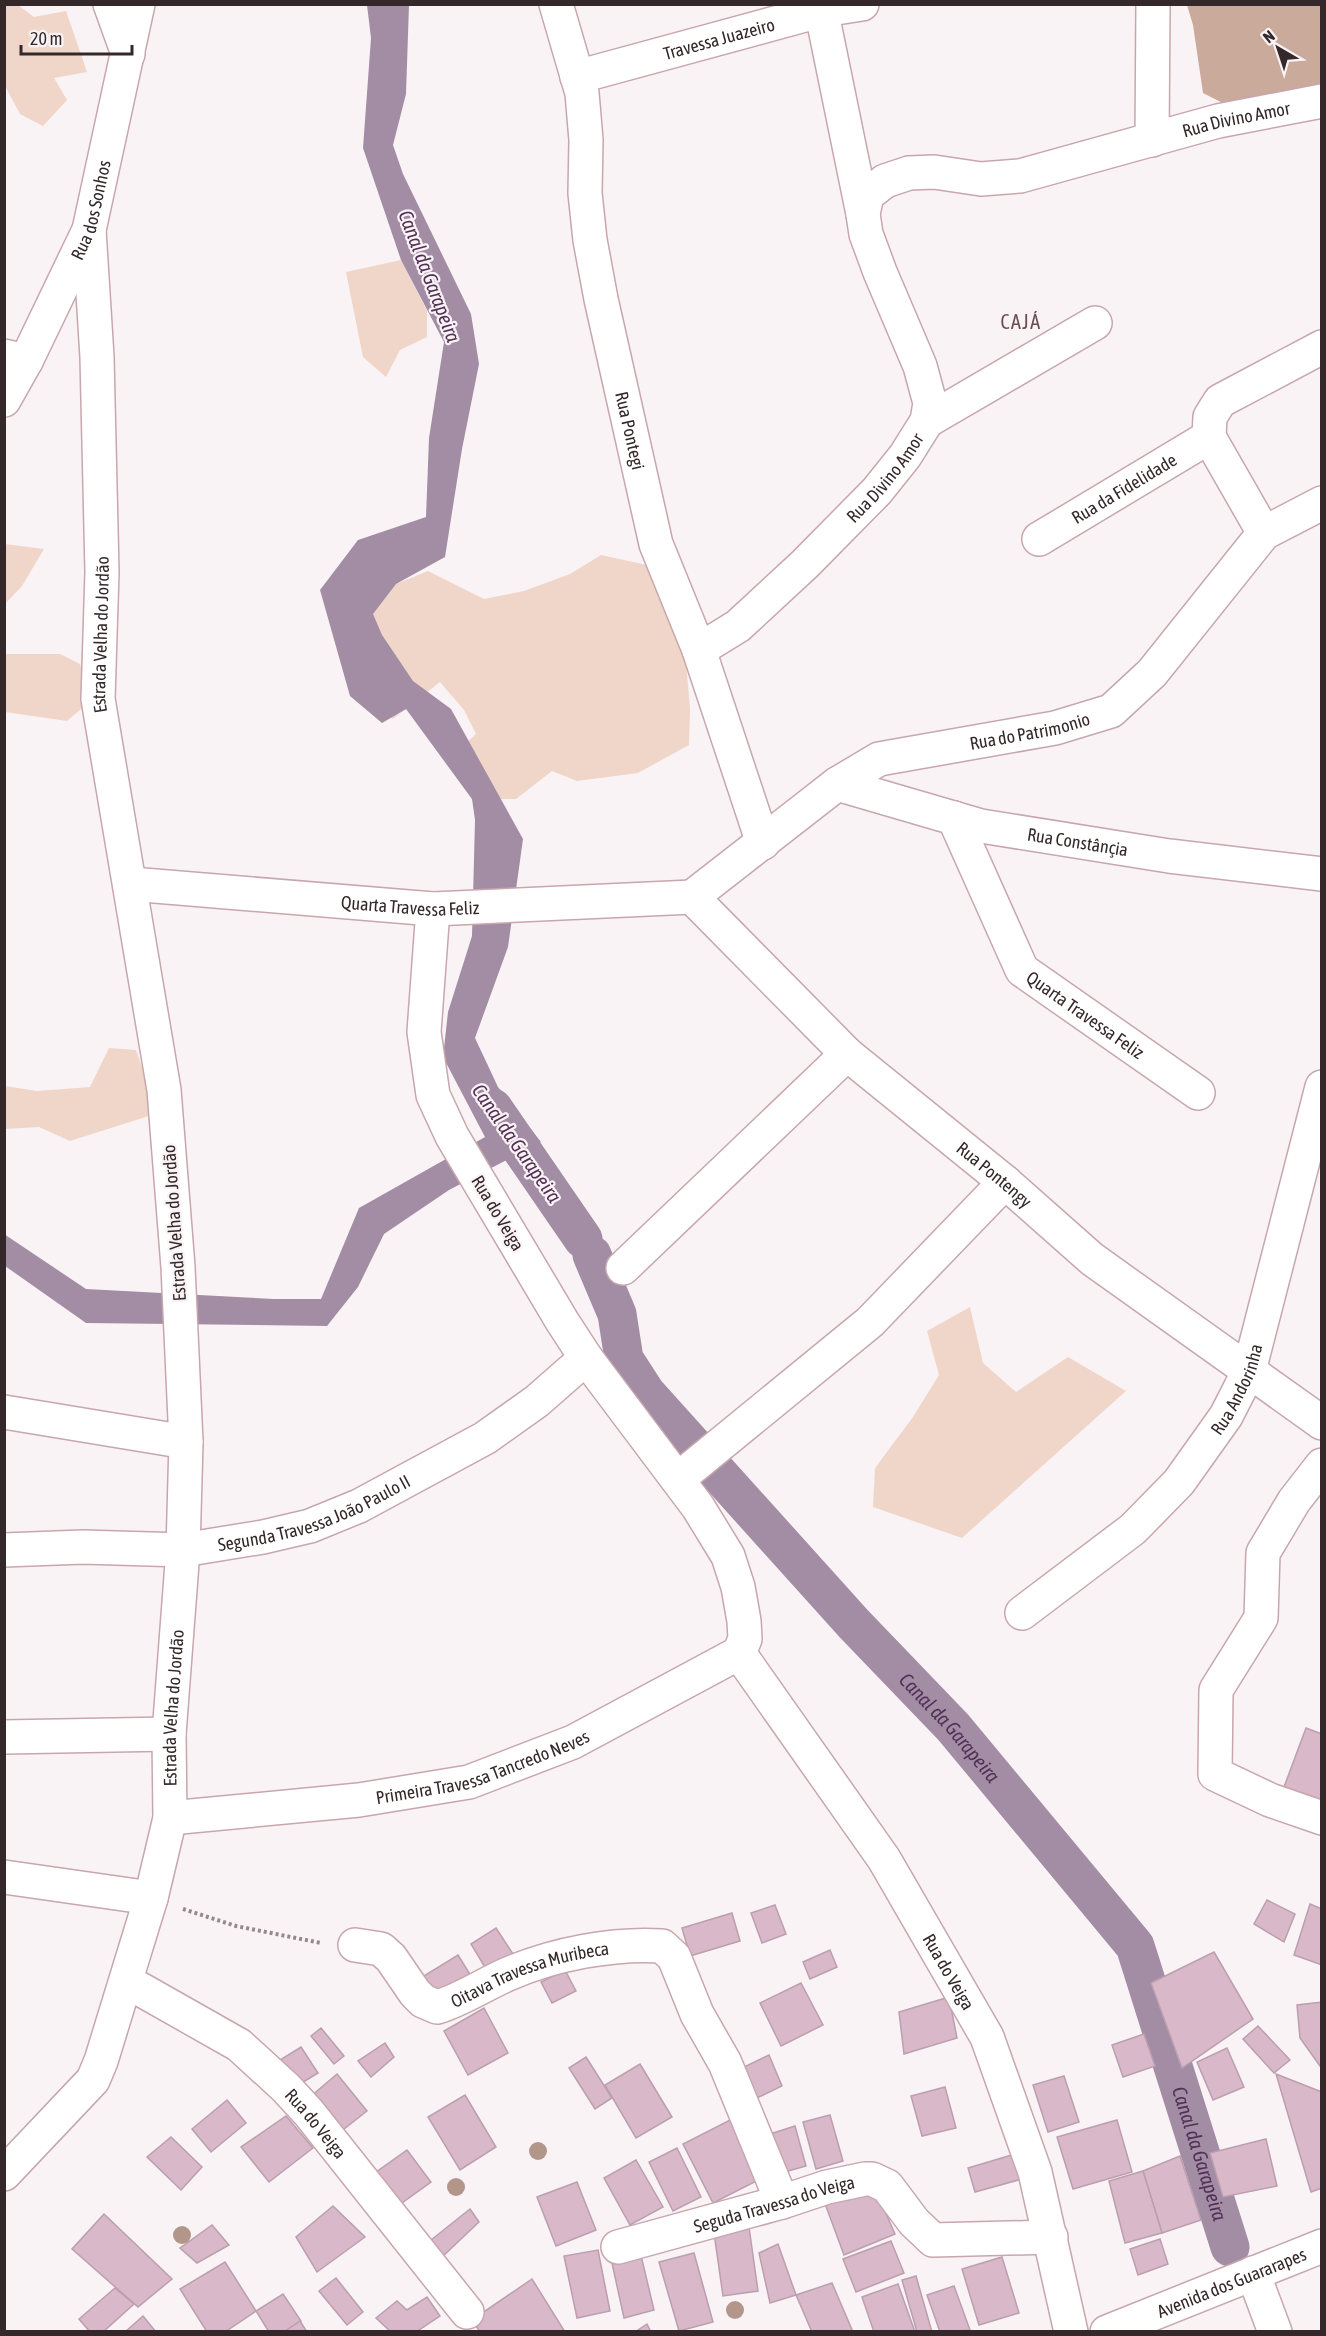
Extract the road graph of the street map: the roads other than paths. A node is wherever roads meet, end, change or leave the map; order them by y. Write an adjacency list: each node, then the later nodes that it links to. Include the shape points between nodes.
1 (110, 4): 7 (street)
2 (138, 4): 7 (street, Rua dos Sonhos)
3 (556, 4): 8 (street, Rua Pontegi)
4 (862, 4): 6 (street, Travessa Juazeiro)
5 (1153, 4): 10 (street)
6 (822, 7): 8 (street, Travessa Juazeiro); 11 (street, Rua Divino Amor)
7 (128, 54): 12 (street, Rua dos Sonhos)
8 (577, 77): 22 (street, Rua Pontegi, via 586,140 585,194 601,299 656,544)
9 (1322, 101): 10 (street, Rua Divino Amor, via 1218,121)
10 (1152, 140): 11 (street, Rua Divino Amor, via 1020,176 981,178 909,173 885,181 867,195)
11 (863, 214): 17 (street, Rua Divino Amor, via 880,272 920,366 930,403)
12 (89, 230): 15 (street, Rua dos Sonhos); 27 (street, Estrada Velha do Jordão, via 97,357 102,572 98,699)
13 (1095, 323): 17 (street)
14 (1322, 347): 18 (street, via 1220,401 1210,417)
15 (15, 359): 16 (street, Rua dos Sonhos)
16 (4, 400)
17 (927, 421): 22 (street, Rua Divino Amor, via 877,491 821,548 738,626)
18 (1209, 437): 20 (street); 21 (street, Rua da Fidelidade)
19 (1322, 504): 20 (street, Rua do Patrimonio)
20 (1264, 532): 23 (street, Rua do Patrimonio, via 1152,672 1110,711 1054,728 879,759)
21 (1039, 539)
22 (699, 650): 25 (street, Rua Pontegi)
23 (837, 784): 24 (street, Rua Constânçia); 25 (street, Rua do Patrimonio)
24 (954, 818): 26 (street, Rua Constânçia, via 981,826 1169,856); 32 (street, Quarta Travessa Feliz, via 1022,970)
25 (763, 843): 28 (street, Rua do Patrimonio)
26 (1322, 874)
27 (131, 884): 29 (street, Quarta Travessa Feliz); 39 (street, Estrada Velha do Jordão, via 164,1090)
28 (692, 897): 29 (street, Quarta Travessa Feliz); 30 (street, Rua Pontengy)
29 (448, 908): 35 (street, Rua do Veiga, via 424,1032 433,1095 452,1136)
30 (847, 1054): 33 (street, Rua Pontengy); 34 (street)
31 (1322, 1087): 36 (street, Rua Andorinha)
32 (1198, 1093)
33 (1005, 1182): 36 (street, Rua Pontengy, via 1092,1259); 41 (street, via 870,1322)
34 (623, 1268)
35 (586, 1358): 41 (street, Rua do Veiga); 43 (street, Segunda Travessa João Paulo II, via 537,1401 485,1438 358,1506 310,1526)
36 (1249, 1371): 38 (street, Rua Pontengy); 44 (street, Rua Andorinha, via 1226,1416 1179,1482 1133,1529)
37 (4, 1412): 39 (street)
38 (1322, 1423)
39 (186, 1442): 43 (street, Estrada Velha do Jordão)
40 (1322, 1465): 49 (street, via 1294,1501 1263,1553 1261,1618 1215,1690 1215,1774 1270,1800)
41 (678, 1479): 45 (street, Rua do Veiga, via 728,1556 744,1621 745,1639)
42 (4, 1550): 43 (street, Segunda Travessa João Paulo II)
43 (183, 1550): 46 (street, Estrada Velha do Jordão)
44 (1022, 1613)
45 (740, 1653): 48 (street, Primeira Travessa Tancredo Neves, via 573,1742 469,1782 359,1800); 56 (street, Rua do Veiga, via 884,1859 987,2037 1035,2172)
46 (169, 1734): 47 (street); 48 (street, Estrada Velha do Jordão)
47 (4, 1737)
48 (170, 1818): 51 (street, Estrada Velha do Jordão)
49 (1322, 1818)
50 (4, 1877): 51 (street)
51 (151, 1898): 53 (street, Estrada Velha do Jordão)
52 (355, 1945): 55 (street, Oitava Travessa Muribeca, via 381,1949 423,2001 436,2007 509,1973 550,1959 626,1947 662,1946 674,1957 697,2014 725,2063)
53 (126, 1981): 54 (street, Estrada Velha do Jordão, via 93,2080); 60 (street, Rua do Veiga, via 257,2059 309,2114)
54 (6, 2170)
55 (782, 2202): 56 (street, Seguda Travessa do Veiga, via 848,2181 872,2179 890,2190 933,2240); 58 (street, Seguda Travessa do Veiga)
56 (1050, 2237): 61 (street, Rua do Veiga)
57 (1322, 2246): 59 (street, Avenida dos Guararapes)
58 (618, 2247)
59 (1253, 2273): 62 (street, Avenida dos Guararapes); 63 (street)
60 (467, 2312)
61 (1071, 2331)
62 (1107, 2331)
63 (1275, 2331)

